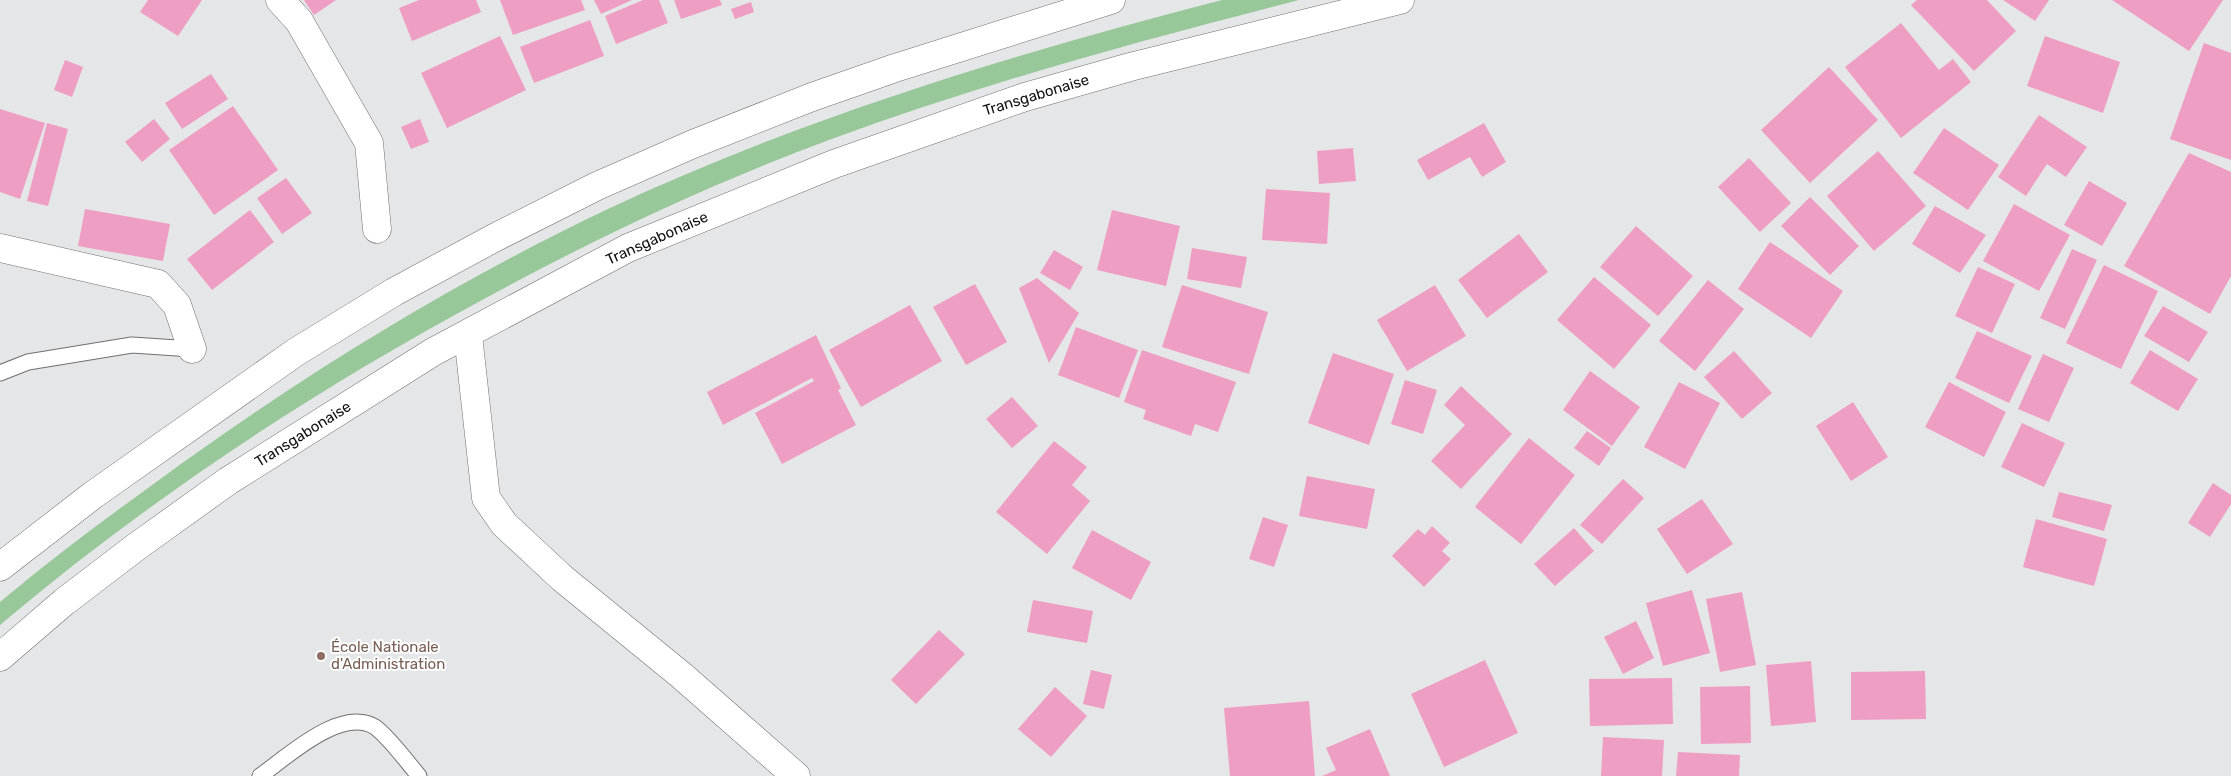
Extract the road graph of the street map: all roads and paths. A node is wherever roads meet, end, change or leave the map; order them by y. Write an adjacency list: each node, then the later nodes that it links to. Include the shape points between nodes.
1 (280, 0): 4 (main road, via 299,21 369,142)
2 (1111, 0): 9 (main road, via 812,97 597,186 494,238 394,292 296,352 93,495)
3 (1400, 0): 6 (main road, Transgabonaise, via 1130,67 1025,97 917,134 834,164 628,248)
4 (377, 229)
5 (0, 248): 7 (main road, via 158,284 177,305)
6 (468, 335): 10 (main road, Transgabonaise, via 433,352 228,481 64,602); 13 (main road, via 486,498 504,524 562,578 681,675)
7 (192, 350): 8 (lane, via 132,345 28,362)
8 (0, 373)
9 (0, 567)
10 (0, 657)
11 (260, 776): 12 (lane, via 319,734 342,724 364,722 376,728)
12 (419, 776)
13 (796, 776)

